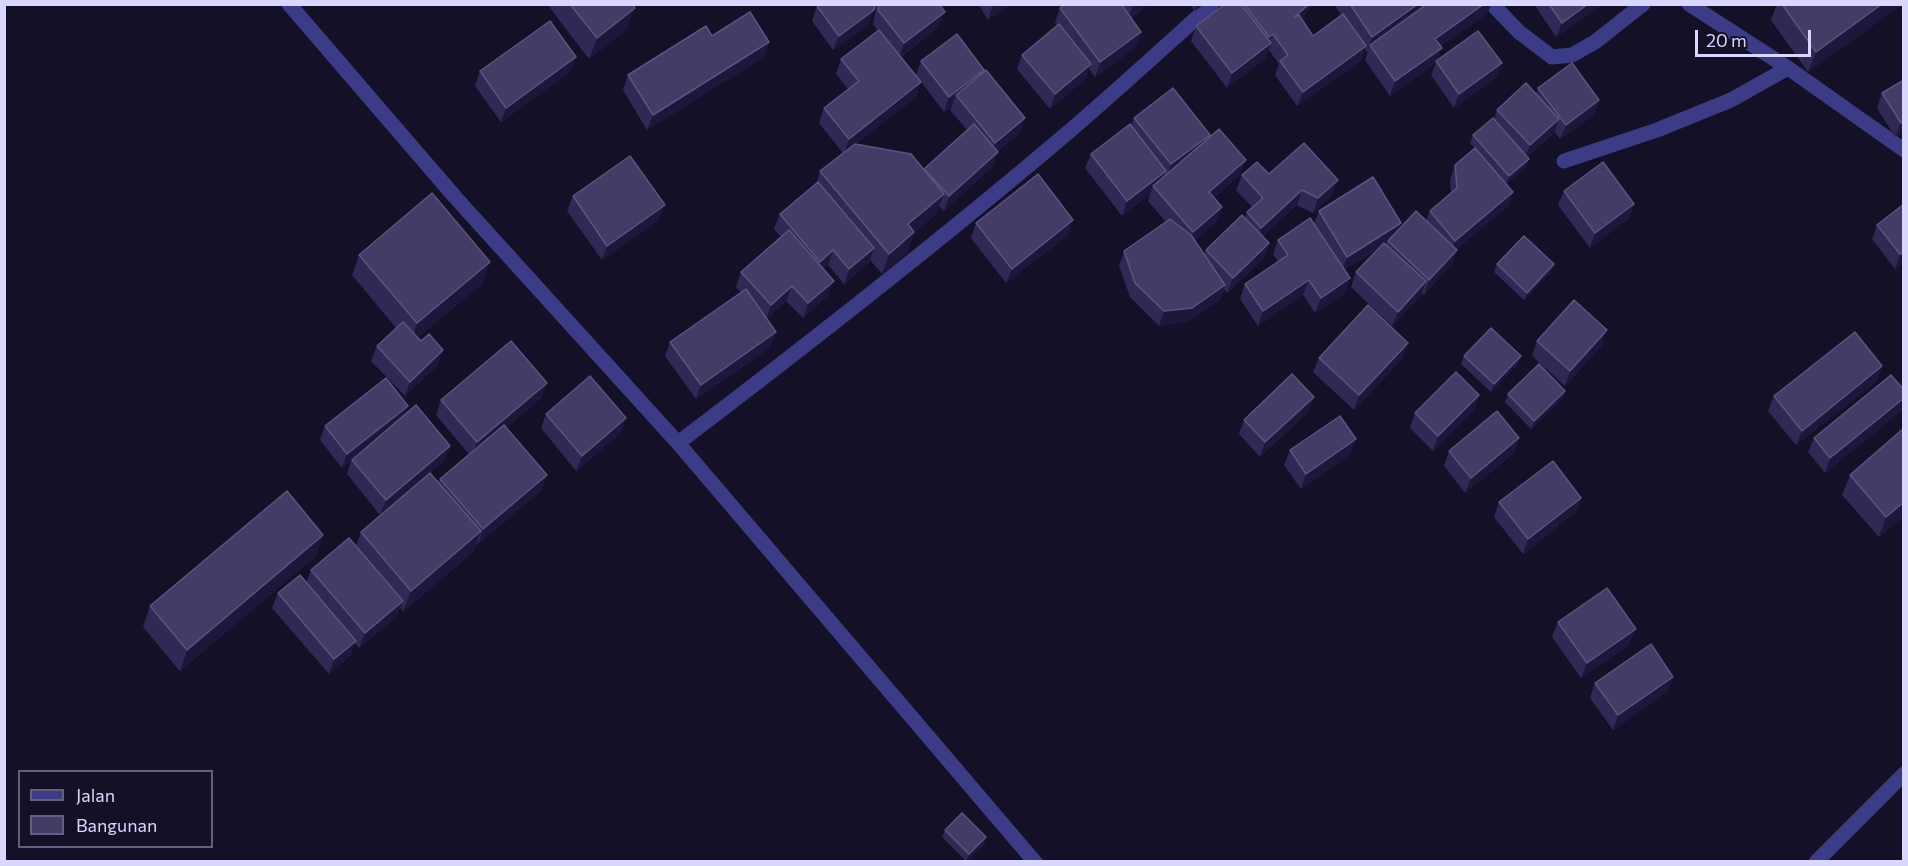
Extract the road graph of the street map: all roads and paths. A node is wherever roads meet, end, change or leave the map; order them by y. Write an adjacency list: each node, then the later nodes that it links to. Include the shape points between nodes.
1 (289, 4): 9 (street, via 455,197)
2 (1212, 4): 9 (street, via 1007,183)
3 (1492, 4): 4 (street, via 1519,33 1552,57 1572,55 1595,42)
4 (1643, 4)
5 (1689, 4): 6 (street)
6 (1788, 68): 7 (street); 8 (street, via 1731,100)
7 (1904, 150)
8 (1564, 161)
9 (678, 443): 11 (street)
10 (1904, 774): 12 (street)
11 (1035, 861)
12 (1818, 861)

